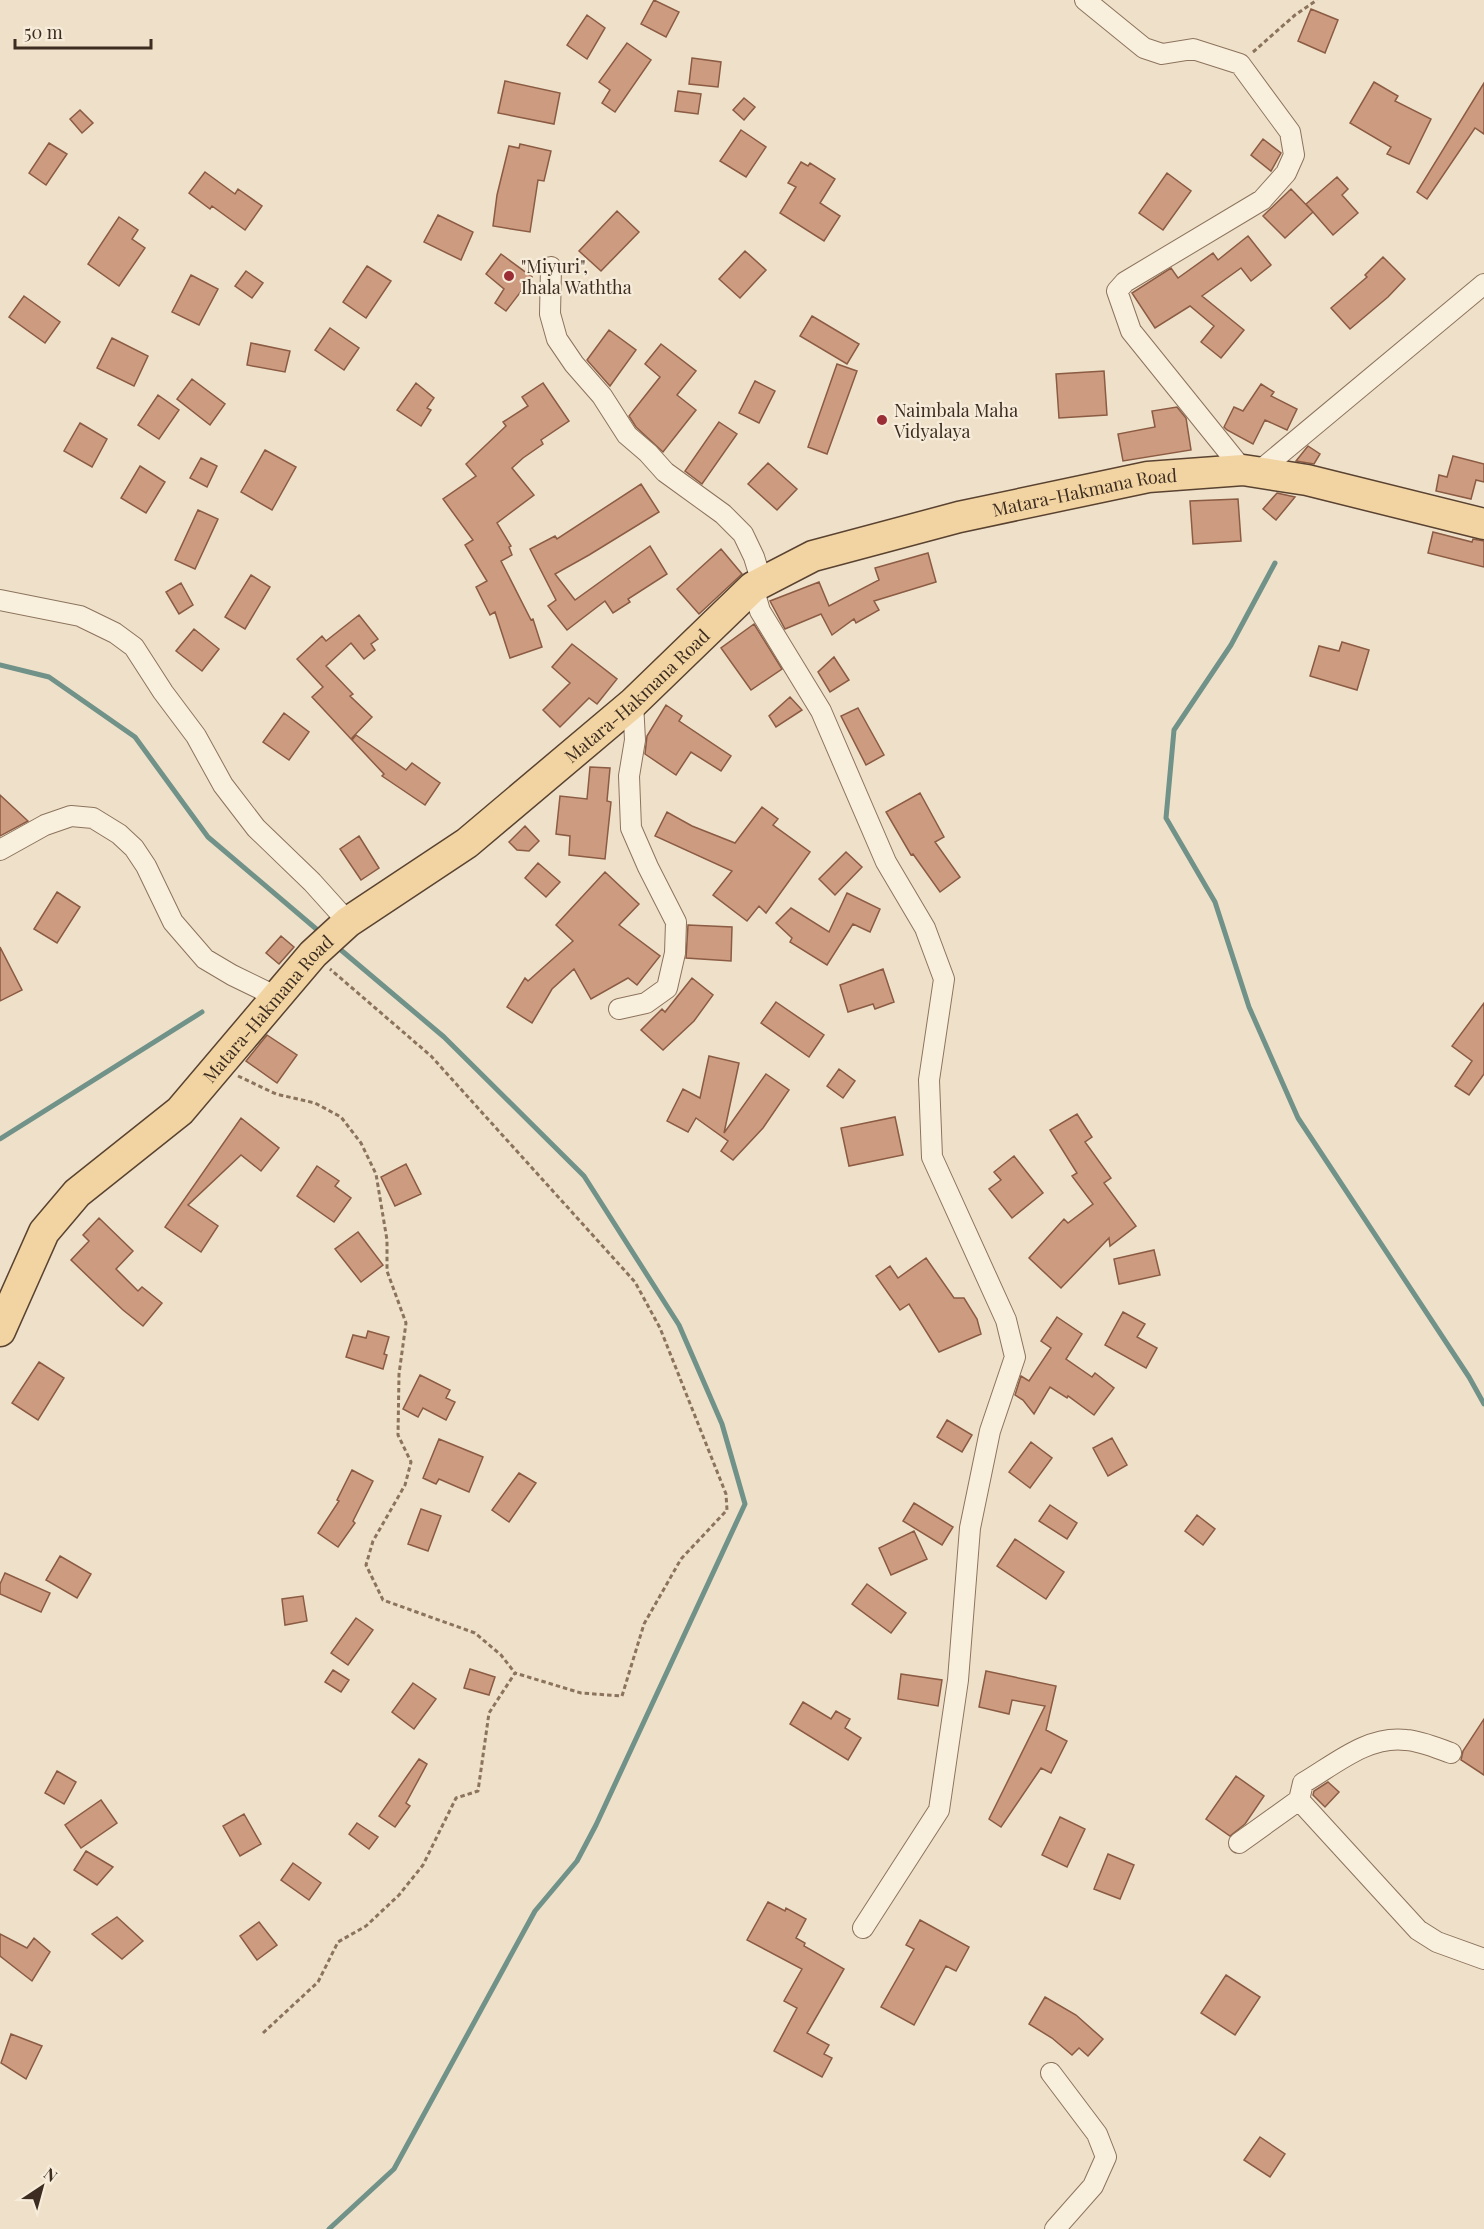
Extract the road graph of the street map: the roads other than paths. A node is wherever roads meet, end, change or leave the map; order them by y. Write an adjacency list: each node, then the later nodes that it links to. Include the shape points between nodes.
1 (1085, 0): 4 (street, via 1144,48 1162,54 1193,50 1240,64 1290,132 1294,155 1286,173 1262,200 1125,282 1118,291 1131,331)
2 (551, 267): 6 (street, via 550,314 557,339 627,435 665,472 723,514 743,534 754,557)
3 (1484, 284): 4 (street)
4 (1250, 472): 5 (main road, Matara-Hakmana Road, via 1306,480); 6 (main road, Matara-Hakmana Road, via 1148,477 959,517 813,556)
5 (1484, 524)
6 (758, 585): 8 (main road, Matara-Hakmana Road); 17 (street, via 760,611 821,711 886,862 925,928 944,979 929,1080 932,1156 1006,1320 1015,1357 990,1431 970,1528 957,1680 939,1810)
7 (0, 600): 10 (street, via 80,616 115,633 134,648 196,736 223,785 256,828)
8 (633, 703): 10 (main road, Matara-Hakmana Road, via 467,843); 12 (street, via 635,740 628,776 631,828 676,922 675,953 667,988 646,1003)
9 (0, 850): 11 (street, via 45,825 71,816 93,818 134,848 173,922 206,959)
10 (348, 922): 11 (main road, Matara-Hakmana Road, via 318,949)
11 (277, 998): 13 (main road, Matara-Hakmana Road, via 180,1111 77,1193 44,1232)
12 (619, 1009)
13 (0, 1331)
14 (1451, 1753): 15 (street, via 1406,1740 1369,1744 1303,1783)
15 (1299, 1800): 16 (street); 18 (street, via 1418,1930 1437,1942)
16 (1239, 1843)
17 (863, 1928)
18 (1484, 1959)
19 (1052, 2073): 20 (street, via 1097,2134 1106,2157 1093,2186)
20 (1055, 2229)

